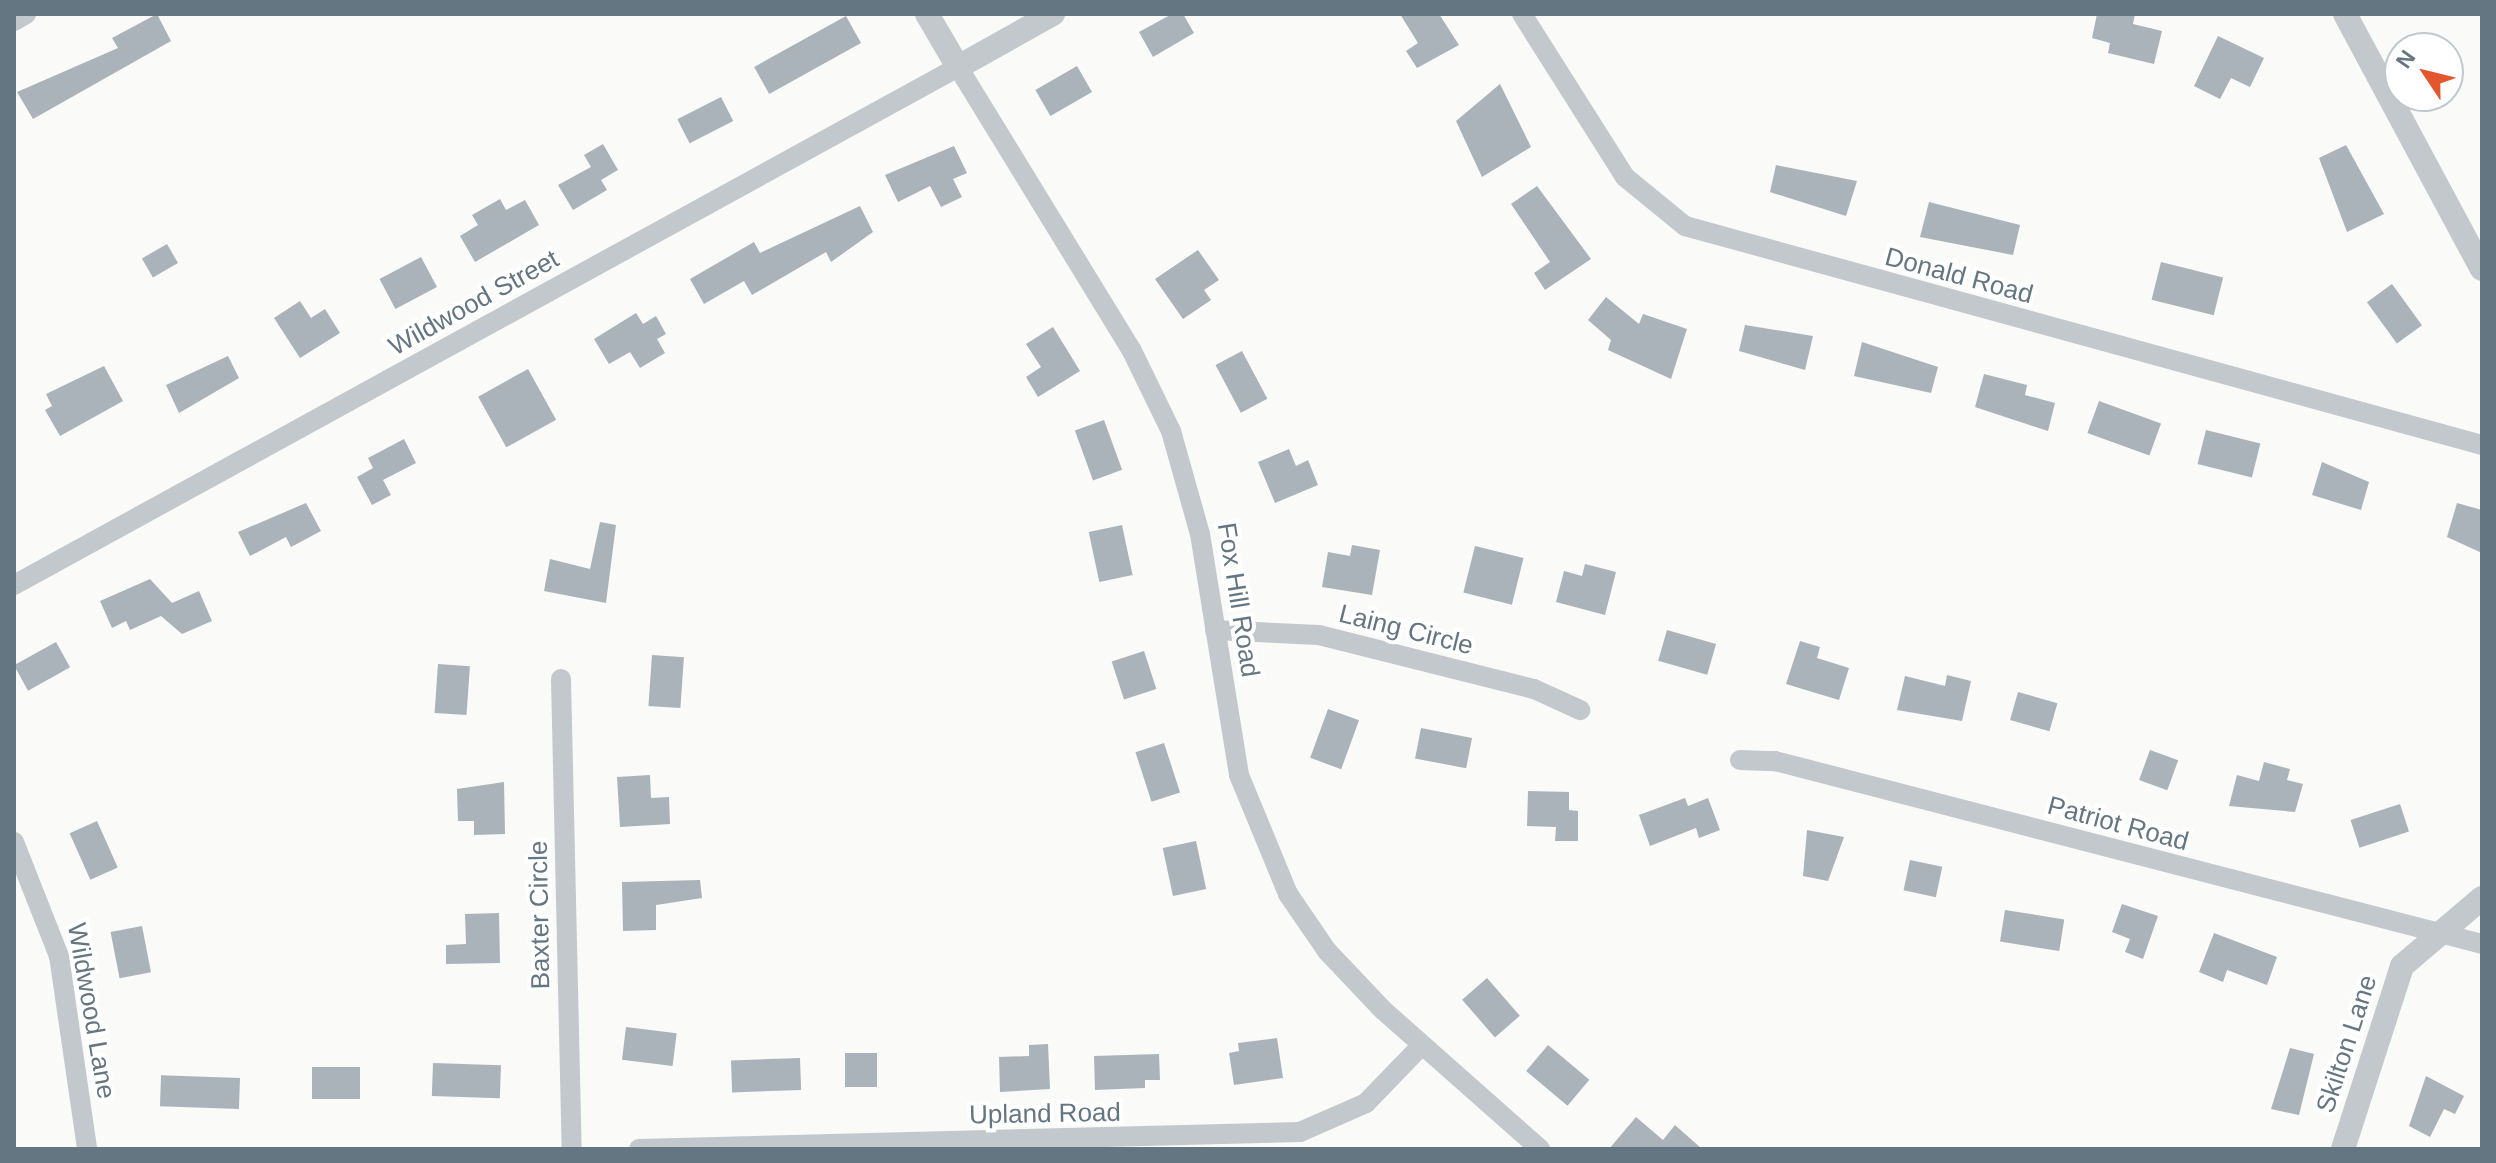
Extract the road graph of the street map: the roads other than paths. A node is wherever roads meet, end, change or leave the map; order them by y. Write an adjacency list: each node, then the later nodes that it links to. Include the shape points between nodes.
1 (26, 14): 6 (street)
2 (927, 14): 7 (street, Fox Hill Road)
3 (1053, 14): 7 (street)
4 (1522, 14): 9 (street, Donald Road, via 1625,177 1685,226)
5 (2345, 14): 8 (street)
6 (14, 21)
7 (958, 67): 10 (street, Wildwood Street); 11 (street, Fox Hill Road, via 1131,349 1171,431 1191,491)
8 (2482, 269)
9 (2482, 445)
10 (14, 585)
11 (1215, 630): 13 (street, Laing Circle, via 1319,635 1534,689); 19 (street, Fox Hill Road, via 1239,775 1269,858 1327,951)
12 (561, 679): 21 (street, Baxter Circle)
13 (1580, 710)
14 (1740, 760): 17 (street, Patriot Road, via 1775,761)
15 (14, 842): 20 (street, Wildwood Lane, via 59,956)
16 (2482, 898): 17 (street, Skilton Lane)
17 (2434, 933): 18 (street, Patriot Road); 24 (street, Skilton Lane, via 2395,979)
18 (2482, 944)
19 (1421, 1046): 22 (street, Upland Road, via 1366,1103 1300,1132); 23 (street, Fox Hill Road)
20 (87, 1149)
21 (572, 1149)
22 (639, 1149)
23 (1540, 1149)
24 (2343, 1149)

